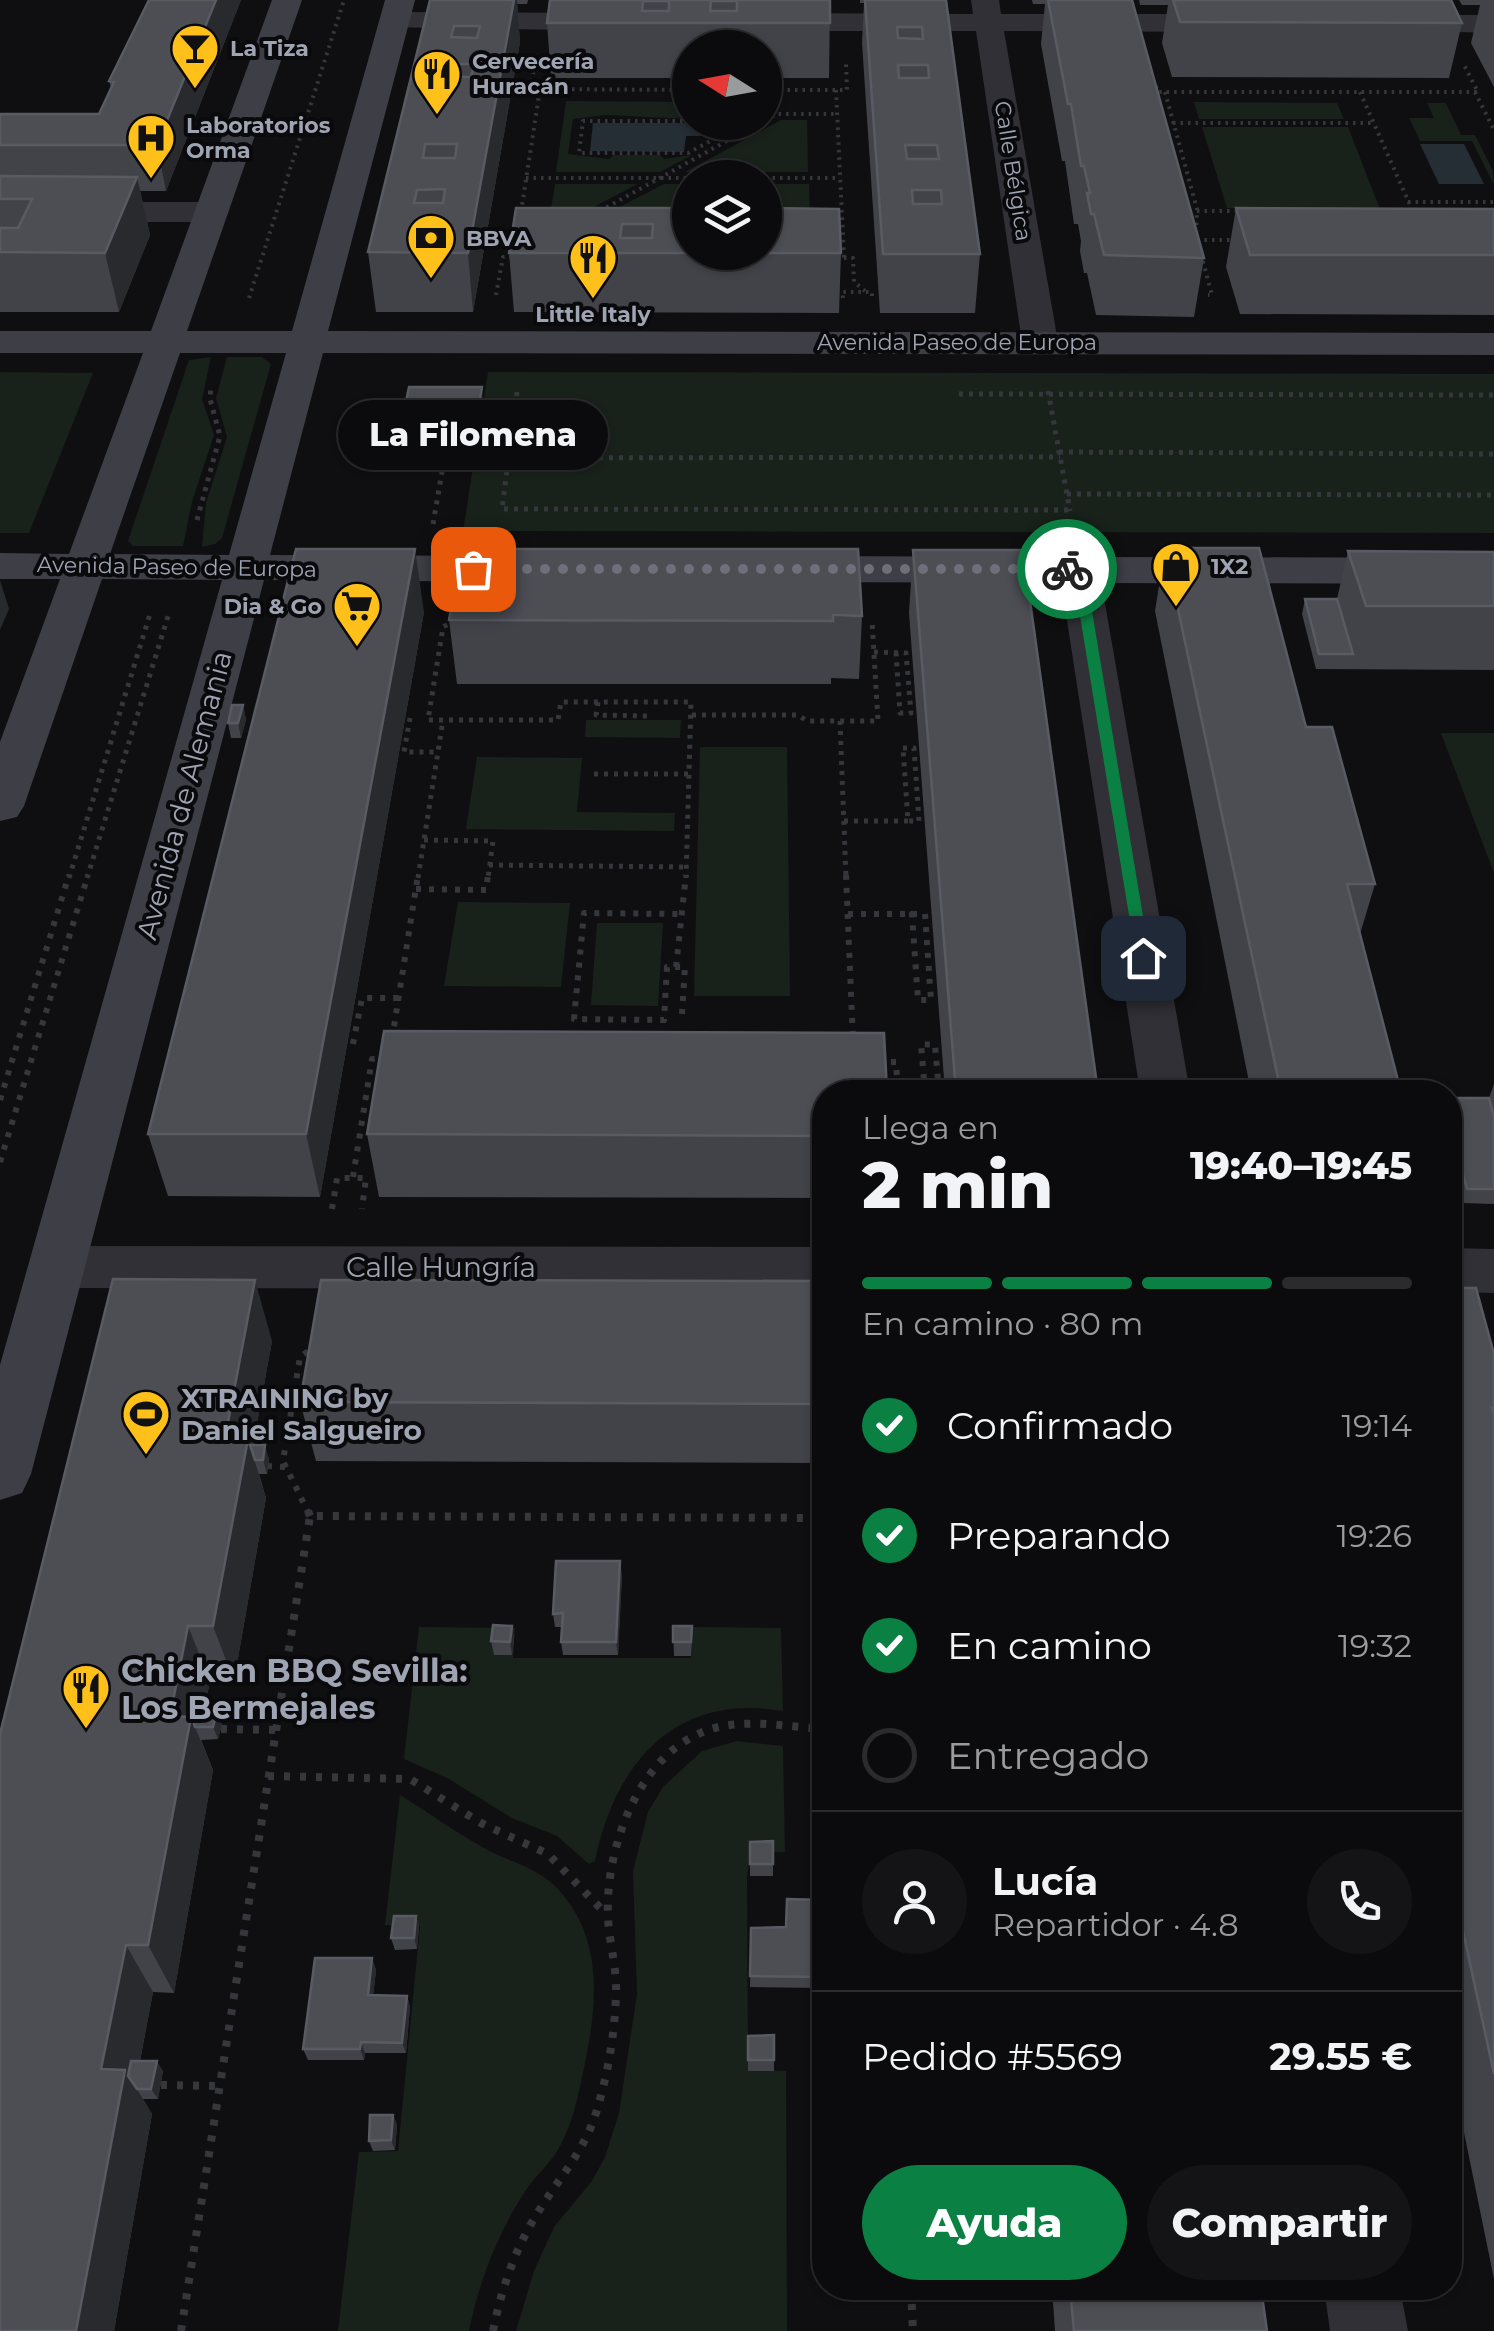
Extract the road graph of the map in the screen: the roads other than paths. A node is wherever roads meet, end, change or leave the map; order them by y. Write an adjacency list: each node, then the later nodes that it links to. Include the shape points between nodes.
1 (287, 0): 10 (main road)
2 (397, 11): 4 (street); 11 (main road, Avenida de Alemania)
3 (987, 12): 5 (street); 6 (street); 13 (street, Calle Bélgica)
4 (648, 22)
5 (724, 22)
6 (1257, 24)
7 (1353, 24): 8 (street)
8 (1494, 24)
9 (0, 212): 10 (street)
10 (212, 212): 14 (main road)
11 (308, 340): 13 (main road, Avenida Paseo de Europa); 14 (main road, Avenida Paseo de Europa); 18 (main road, Avenida de Alemania)
12 (0, 342): 14 (main road, Avenida Paseo de Europa)
13 (1040, 342): 15 (main road, Avenida Paseo de Europa)
14 (163, 343): 16 (main road)
15 (1494, 344)
16 (86, 565): 17 (main road, Avenida Paseo de Europa); 18 (main road, Avenida Paseo de Europa); 23 (main road)
17 (0, 566)
18 (246, 568): 19 (main road, Avenida Paseo de Europa); 25 (main road, Avenida de Alemania)
19 (570, 569)
20 (743, 569): 21 (main road)
21 (1079, 569): 22 (main road); 24 (street)
22 (1494, 571)
23 (4, 785)
24 (1163, 1080)
25 (57, 1267): 26 (street, Calle Hungría); 29 (main road, Avenida de Alemania)
26 (812, 1268)
27 (1462, 1270): 28 (street)
28 (1494, 1270)
29 (0, 1474)
30 (1364, 2300): 31 (street)
31 (1370, 2331)

